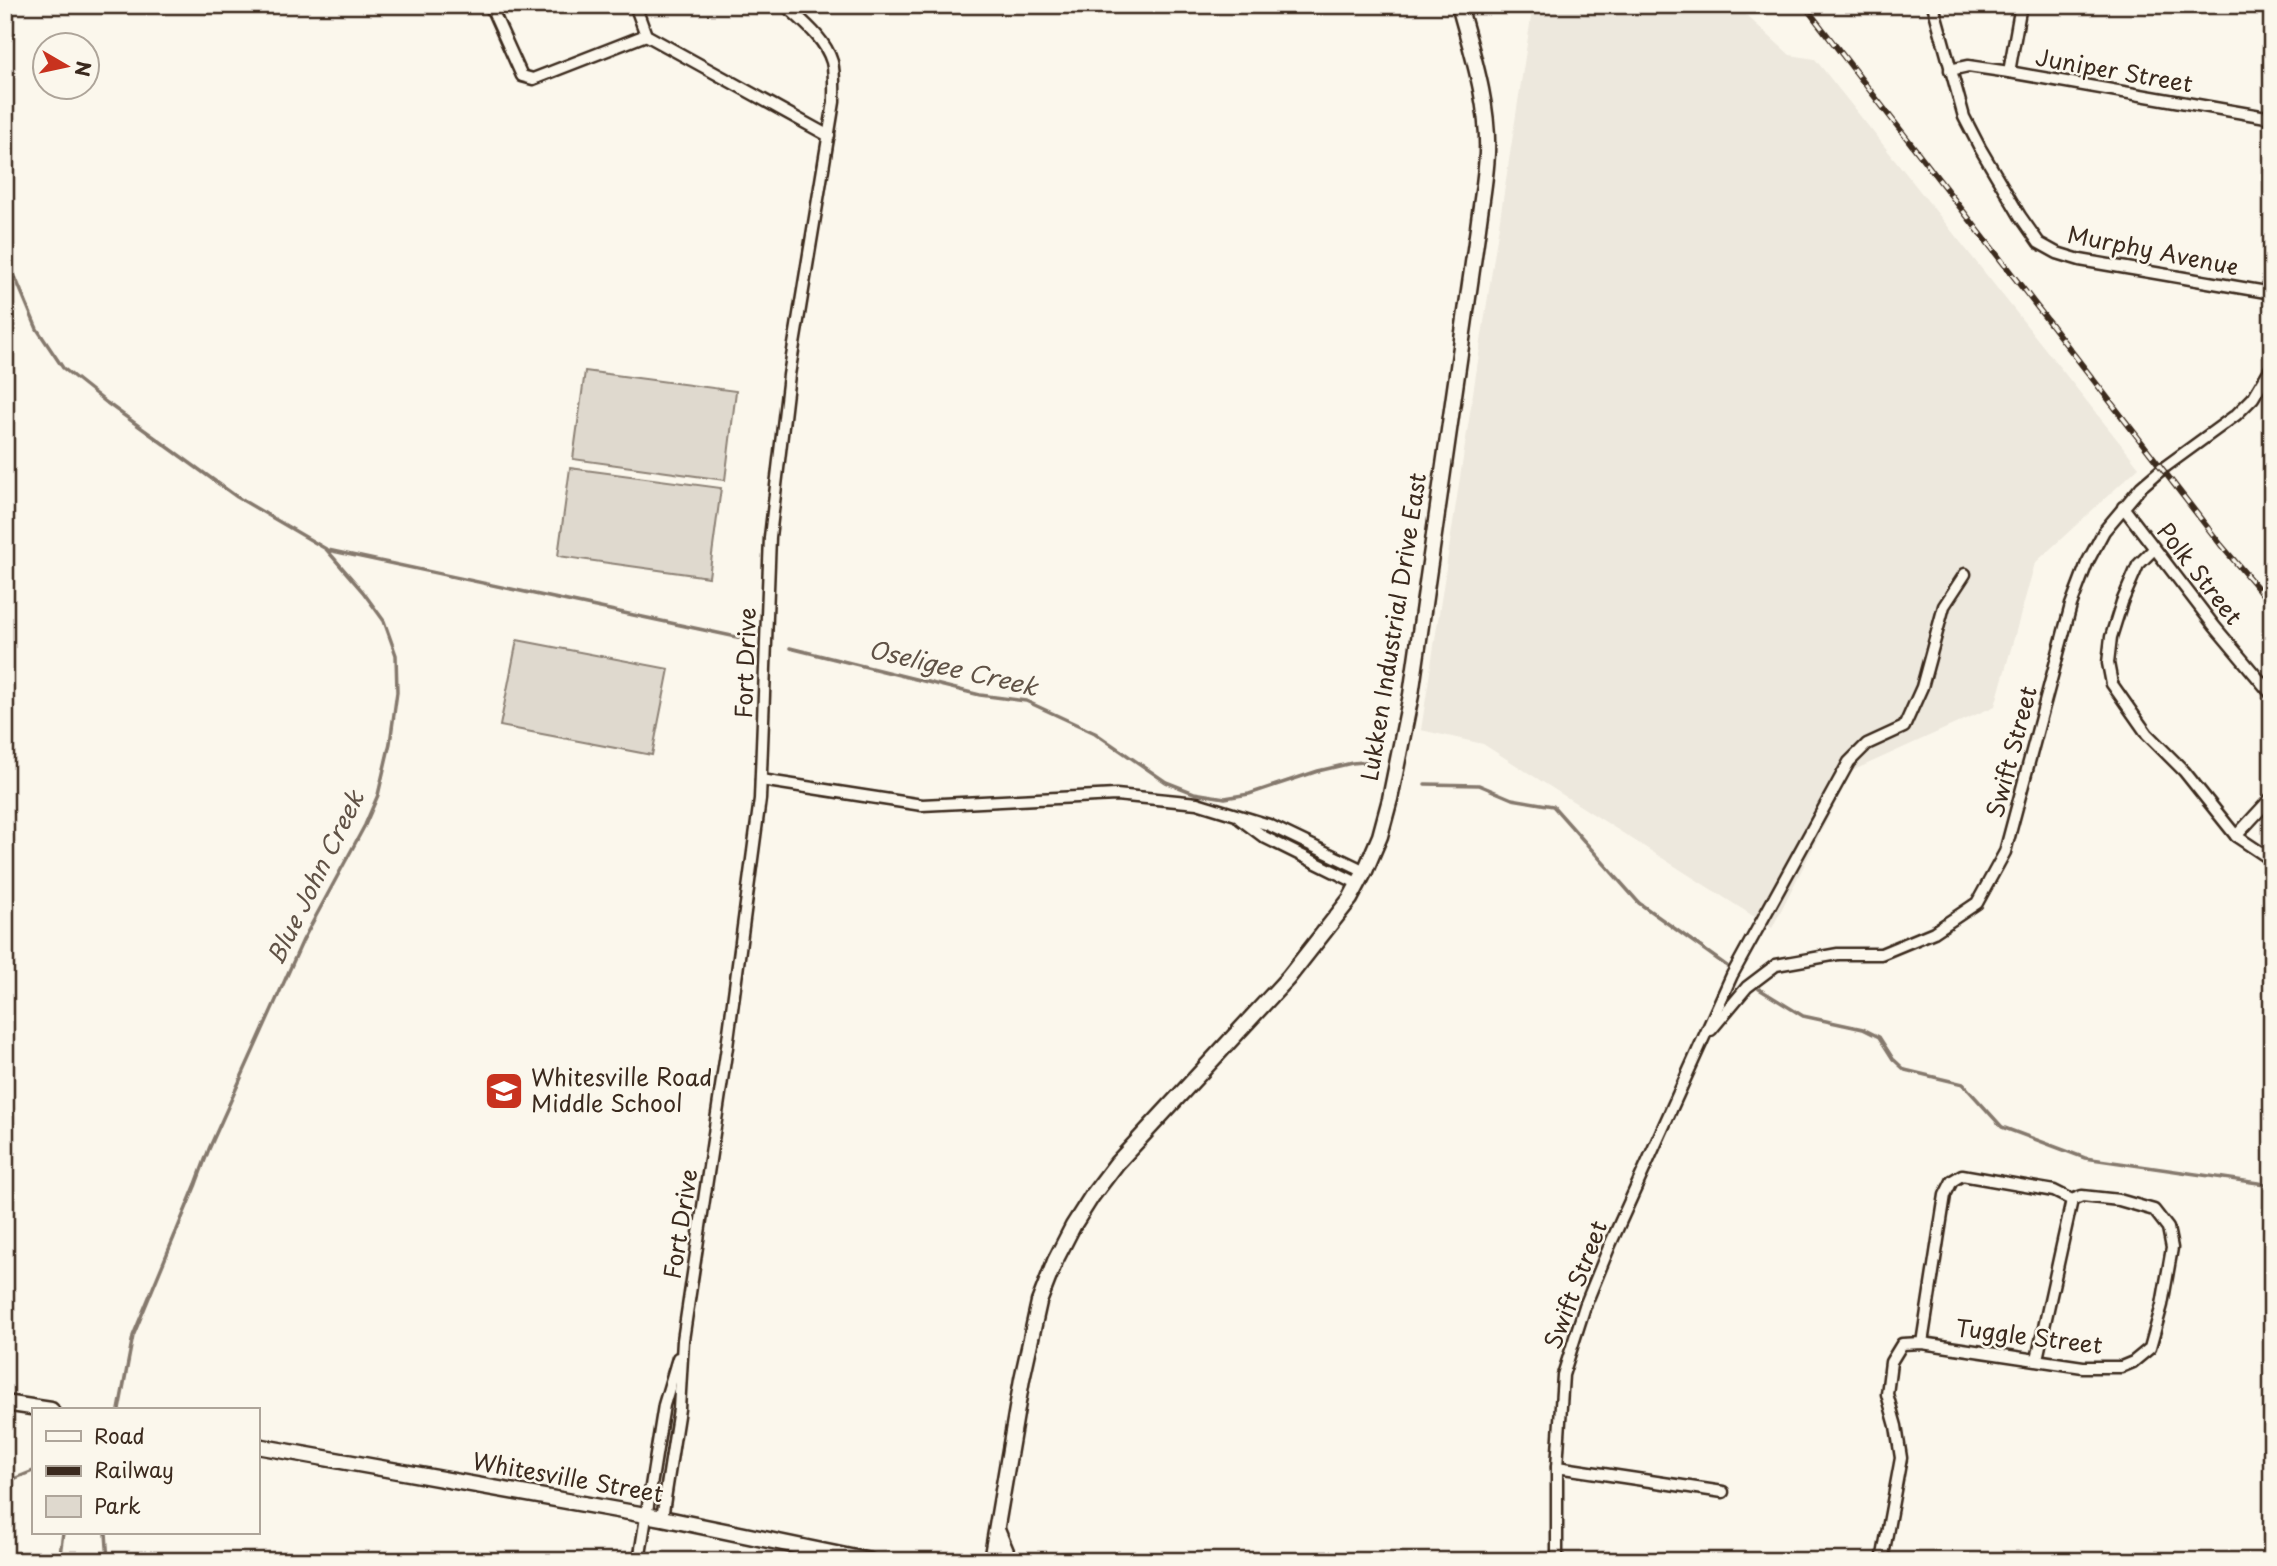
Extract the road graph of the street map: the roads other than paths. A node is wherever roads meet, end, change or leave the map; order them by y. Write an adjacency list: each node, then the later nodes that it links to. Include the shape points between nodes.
1 (490, 5): 7 (street, via 522,76 533,79)
2 (635, 5): 7 (street)
3 (785, 5): 11 (street, Fort Drive, via 811,29 833,64)
4 (1459, 5): 22 (main road, Lukken Industrial Drive East, via 1480,87 1487,153 1411,695 1385,818)
5 (1933, 5): 8 (street, Murphy Avenue)
6 (2021, 5): 9 (street)
7 (646, 35): 11 (street)
8 (1950, 70): 9 (street, Juniper Street, via 1968,66); 12 (street, Murphy Avenue, via 1964,117 2039,243 2080,260)
9 (2009, 72): 10 (street, Juniper Street)
10 (2272, 118)
11 (829, 136): 18 (street, Fort Drive, via 789,375 770,537)
12 (2272, 293)
13 (2272, 366): 14 (street, Swift Street, via 2253,398 2236,415 2162,469)
14 (2123, 507): 15 (street, Polk Street); 23 (street, Swift Street, via 2087,563 2071,606 2005,852 1977,902 1934,932 1881,954 1838,954 1776,965 1747,987)
15 (2154, 549): 17 (street, Polk Street); 20 (street, via 2138,565 2111,637 2108,663 2112,684 2147,734 2184,771)
16 (1965, 574): 23 (street, Swift Street, via 1944,606 1922,687 1904,727 1867,744 1849,762 1732,975)
17 (2272, 695)
18 (761, 780): 22 (street, via 922,805 1116,795 1197,803 1234,815 1264,837); 25 (street, Fort Drive)
19 (2272, 797): 20 (street)
20 (2235, 836): 21 (street)
21 (2272, 860)
22 (1362, 877): 35 (main road, Lukken Industrial Drive East, via 1287,978 1117,1163 1073,1226 1039,1301)
23 (1703, 1040): 31 (street, Swift Street, via 1585,1306 1563,1375)
24 (2072, 1200): 26 (street, Tuggle Street, via 2054,1191 1962,1175 1952,1181 1945,1195); 27 (street); 27 (street, Tuggle Street, via 2082,1196 2119,1200 2154,1210 2168,1228 2172,1248 2162,1305 2150,1349 2133,1362 2121,1367 2083,1367)
25 (683, 1340): 33 (street, Fort Drive, via 664,1405); 34 (street, Fort Drive, via 679,1409)
26 (1922, 1343): 27 (street, Tuggle Street); 41 (street, Tuggle Street, via 1902,1344 1891,1362 1887,1394 1901,1458)
27 (2037, 1360)
28 (5, 1403): 29 (main road)
29 (38, 1408)
30 (259, 1446): 33 (main road, Whitesville Street)
31 (1557, 1467): 32 (street); 40 (street, Swift Street)
32 (1723, 1492)
33 (647, 1515): 34 (main road, Whitesville Street); 36 (street, Fort Drive)
34 (663, 1518): 37 (main road, Whitesville Street)
35 (996, 1528): 38 (main road, Lukken Industrial Drive East); 39 (main road)
36 (639, 1561)
37 (870, 1561)
38 (991, 1561)
39 (1010, 1561)
40 (1557, 1561)
41 (1882, 1561)

